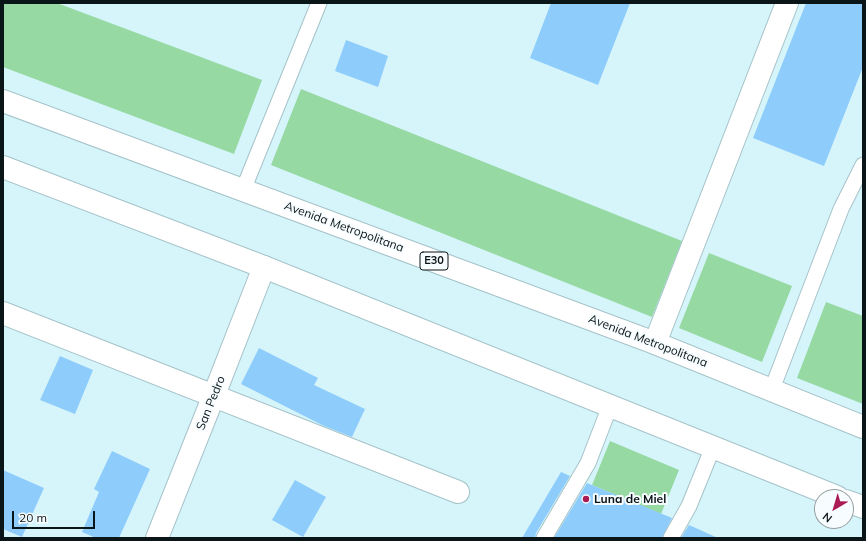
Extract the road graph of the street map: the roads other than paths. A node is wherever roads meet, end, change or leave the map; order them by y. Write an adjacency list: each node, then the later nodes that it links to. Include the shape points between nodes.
1 (319, 3): 6 (lane)
2 (786, 3): 9 (main road)
3 (3, 101): 6 (main road, Avenida Metropolitana / E30)
4 (863, 165): 10 (lane, via 841,209)
5 (3, 167): 7 (main road)
6 (243, 190): 9 (main road, Avenida Metropolitana / E30)
7 (264, 267): 11 (main road, San Pedro); 12 (main road)
8 (3, 313): 11 (main road)
9 (655, 343): 10 (main road, Avenida Metropolitana / E30)
10 (772, 389): 13 (main road, Avenida Metropolitana / E30)
11 (214, 395): 16 (main road); 17 (main road, San Pedro)
12 (610, 406): 14 (main road); 18 (lane, via 588,463)
13 (863, 427)
14 (713, 447): 15 (main road); 19 (lane, via 689,506)
15 (817, 489)
16 (458, 492)
17 (157, 538)
18 (544, 538)
19 (671, 538)

